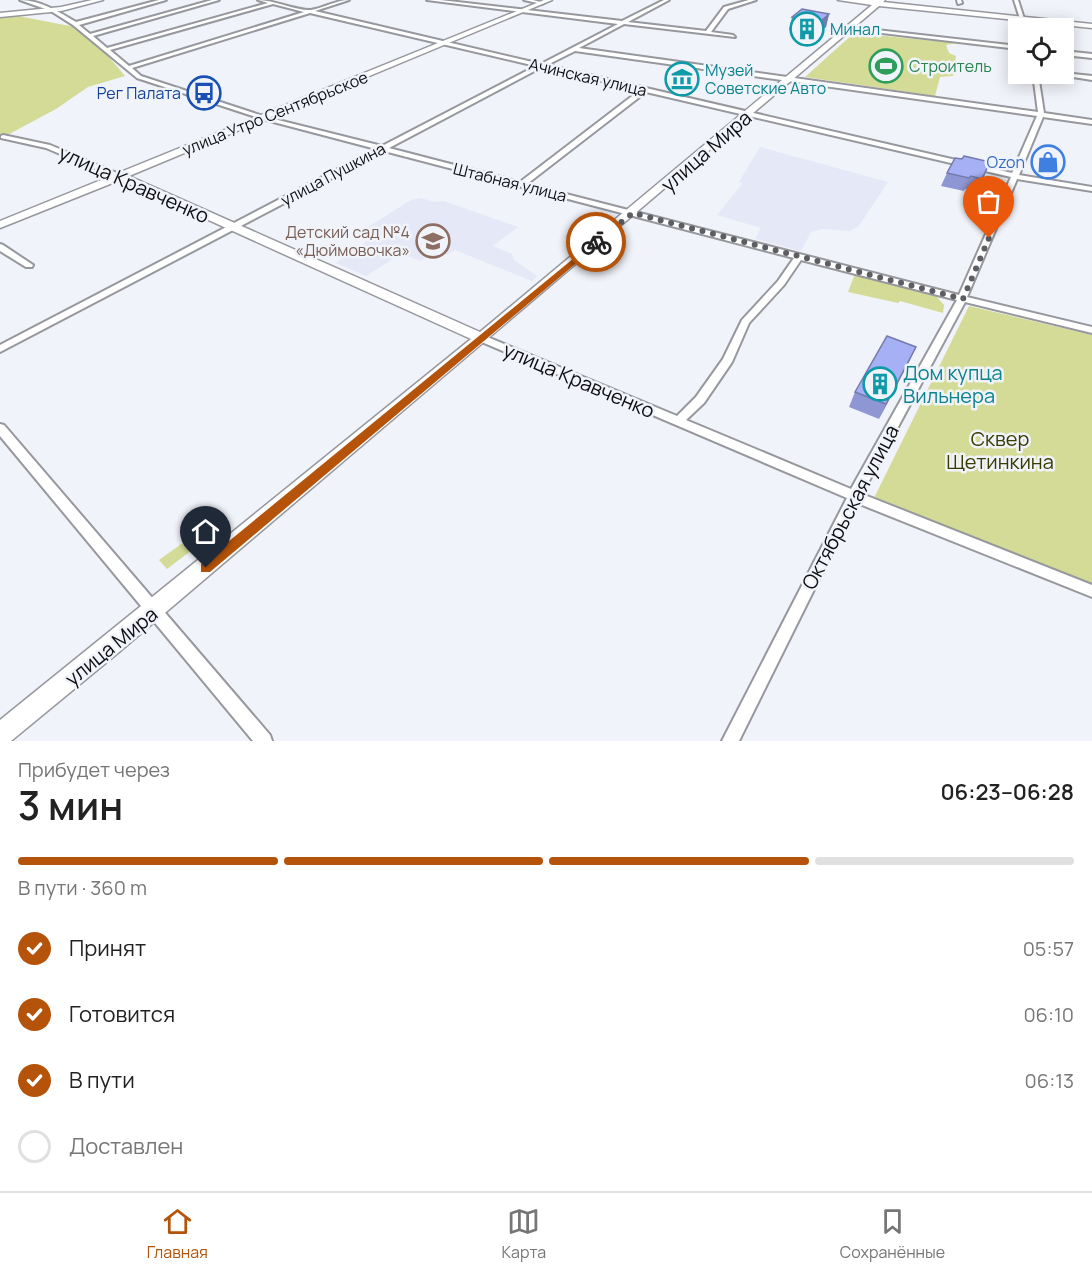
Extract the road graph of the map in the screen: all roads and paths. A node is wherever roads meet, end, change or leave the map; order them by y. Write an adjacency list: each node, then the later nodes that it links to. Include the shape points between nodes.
1 (22, 0): 18 (street, Штабная улица)
2 (100, 0): 18 (street)
3 (164, 0): 24 (street)
4 (217, 0): 30 (street)
5 (260, 0): 17 (street, Ачинская улица)
6 (285, 0): 17 (street)
7 (347, 0): 19 (street)
8 (429, 0): 14 (street)
9 (526, 0): 15 (street)
10 (667, 0): 25 (street, улица Пушкина)
11 (754, 0): 29 (street, via 726,8)
12 (842, 0): 16 (street)
13 (1016, 0): 23 (street)
14 (447, 1): 20 (street)
15 (545, 2): 20 (street, улица Утро Сентябрьское)
16 (880, 2): 22 (street); 28 (street, улица Мира)
17 (274, 3): 19 (street, Ачинская улица); 35 (street)
18 (53, 10): 21 (street); 24 (street, Штабная улица)
19 (310, 12): 32 (street, Ачинская улица); 39 (street)
20 (521, 12): 25 (street); 32 (street, улица Утро Сентябрьское)
21 (0, 15)
22 (1014, 18)
23 (1022, 18)
24 (75, 24): 30 (street, Штабная улица)
25 (620, 24): 29 (street); 34 (street, улица Пушкина)
26 (1074, 24): 27 (street)
27 (1092, 26)
28 (850, 28): 33 (street); 42 (street, улица Мира)
29 (708, 32): 31 (street)
30 (89, 36): 35 (street, Штабная улица)
31 (733, 36)
32 (444, 44): 38 (street, Ачинская улица); 47 (street, улица Утро Сентябрьское)
33 (1008, 47)
34 (575, 49): 38 (street, улица Пушкина); 42 (street)
35 (106, 50): 39 (street, Штабная улица)
36 (1074, 54): 37 (street)
37 (1092, 56)
38 (540, 66): 44 (street, Ачинская улица); 50 (street, улица Пушкина)
39 (128, 68): 47 (street, Штабная улица, via 139,76)
40 (1074, 76): 41 (street)
41 (1092, 78)
42 (790, 79): 45 (street, улица Мира); 46 (street)
43 (1037, 84): 46 (street)
44 (644, 90): 45 (street, Ачинская улица); 53 (street)
45 (748, 114): 52 (street, Ачинская улица); 55 (street, улица Мира)
46 (1041, 115): 48 (street); 52 (street, Октябрьская улица)
47 (264, 117): 50 (street, Штабная улица); 51 (street, улица Утро Сентябрьское)
48 (1092, 122)
49 (3, 137): 51 (street, улица Кравченко, via 50,146)
50 (380, 149): 53 (street, Штабная улица); 57 (street, улица Пушкина)
51 (120, 176): 56 (street, улица Утро Сентябрьское); 57 (street, улица Кравченко)
52 (1015, 176): 54 (street, Ачинская улица); 61 (street, Октябрьская улица)
53 (521, 185): 55 (street, Штабная улица)
54 (1092, 189)
55 (633, 213): 59 (street, Штабная улица); 63 (street, улица Мира)
56 (0, 225)
57 (232, 228): 63 (street, улица Кравченко); 64 (street, улица Пушкина)
58 (0, 247): 60 (street)
59 (800, 256): 61 (street, Штабная улица); 65 (street, via 745,322 728,360 700,400)
60 (29, 265)
61 (963, 299): 62 (street, Штабная улица); 67 (street, Октябрьская улица)
62 (1092, 330)
63 (481, 338): 65 (street, улица Кравченко); 69 (street, улица Мира)
64 (0, 349)
65 (678, 422): 67 (street, улица Кравченко)
66 (0, 428): 69 (street)
67 (854, 496): 68 (street, улица Кравченко); 72 (street, Октябрьская улица)
68 (1092, 591)
69 (154, 611): 70 (street, улица Мира); 71 (street)
70 (0, 735)
71 (264, 741)
72 (730, 741)

